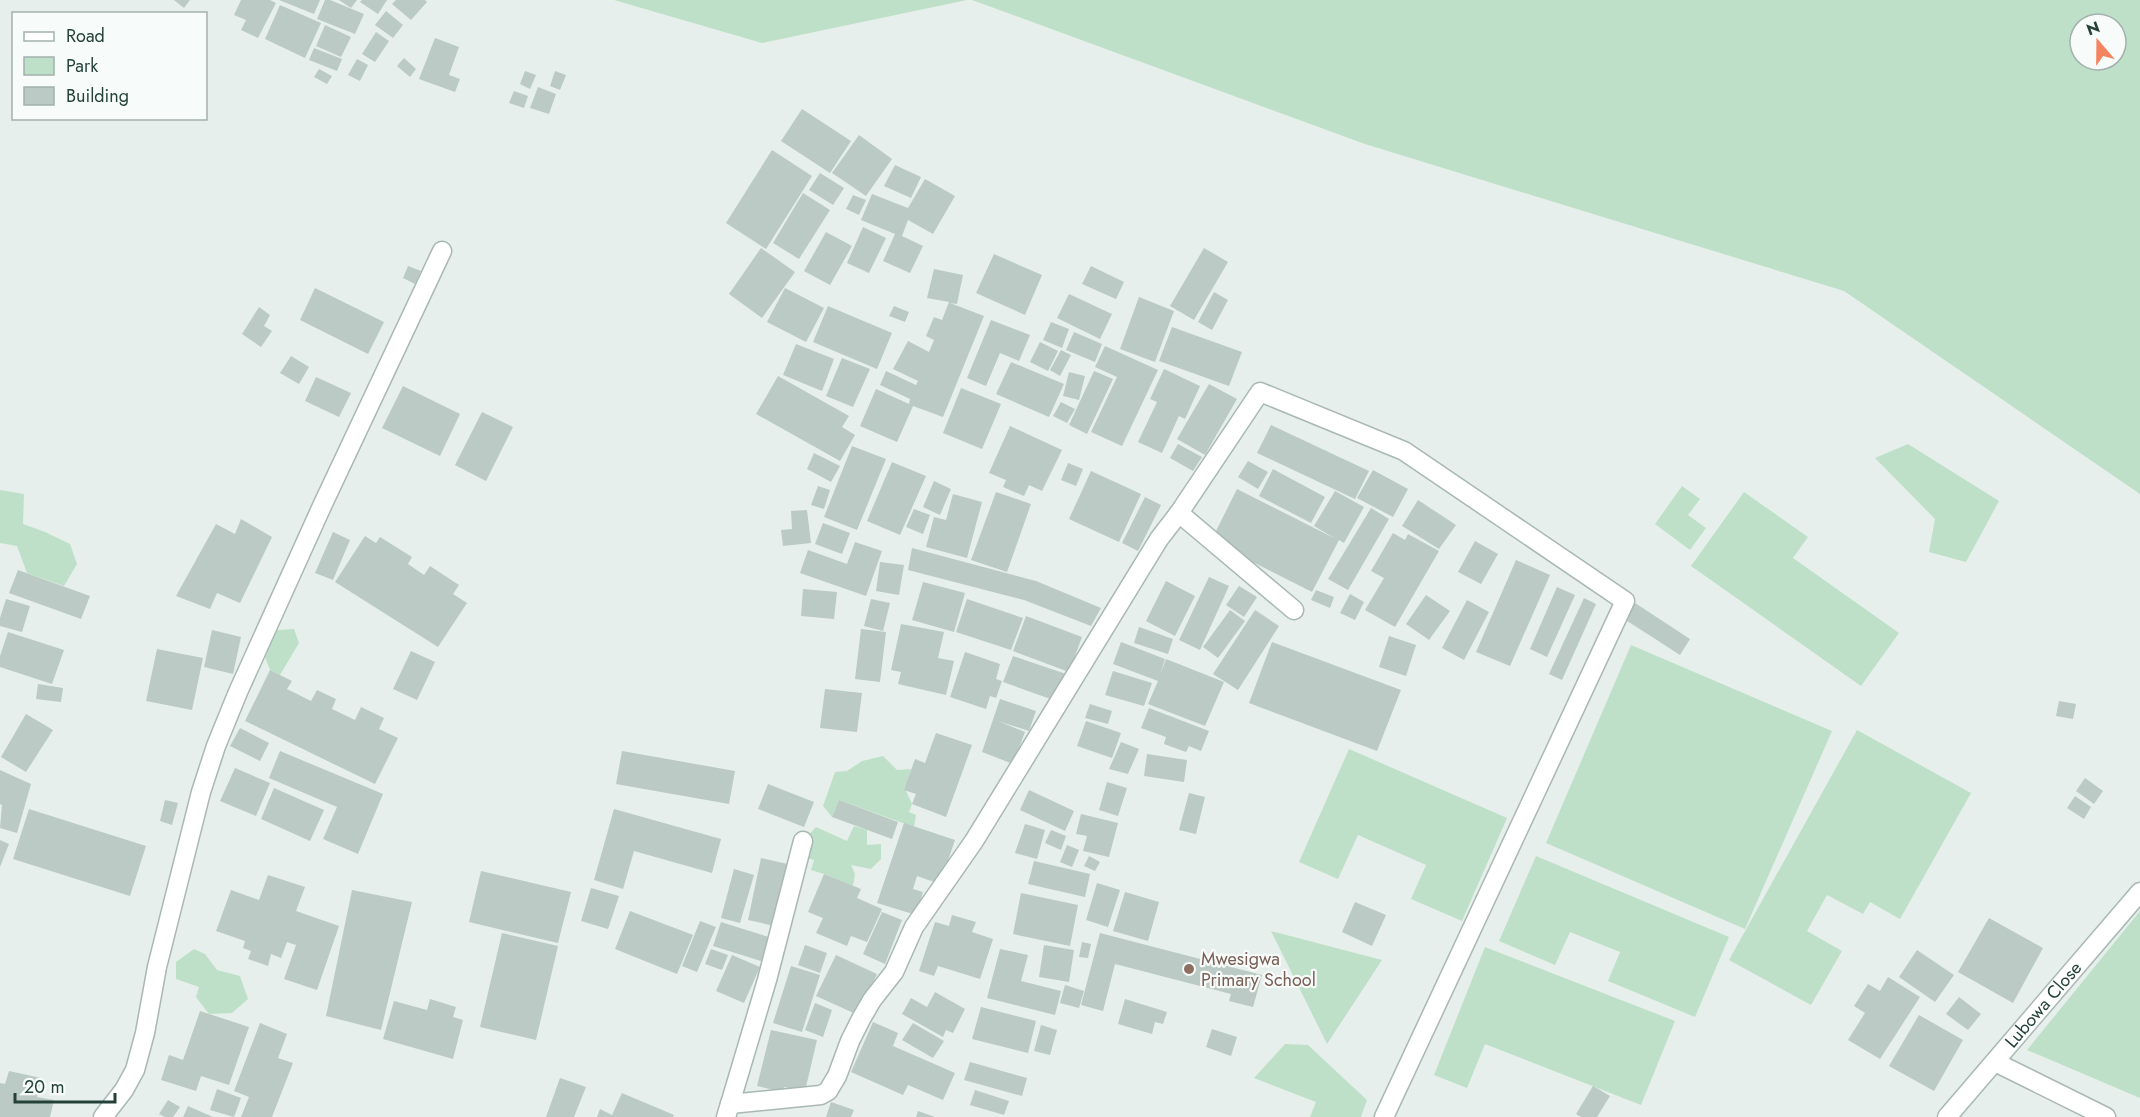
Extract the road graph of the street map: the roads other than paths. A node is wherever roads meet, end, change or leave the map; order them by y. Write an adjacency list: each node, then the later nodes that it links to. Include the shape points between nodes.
1 (442, 251): 8 (street, via 322,506 216,746 157,967 135,1070)
2 (1179, 513): 3 (street); 7 (street, via 1159,539 974,841 914,927 894,972 861,1019 828,1091); 9 (street, via 1260,392 1404,451 1625,601)
3 (1294, 610)
4 (803, 841): 7 (street)
5 (2140, 892): 6 (street, Lubowa Close)
6 (1995, 1062): 10 (street, Lubowa Close); 11 (street)
7 (728, 1111)
8 (103, 1117)
9 (1384, 1117)
10 (1947, 1117)
11 (2106, 1117)

